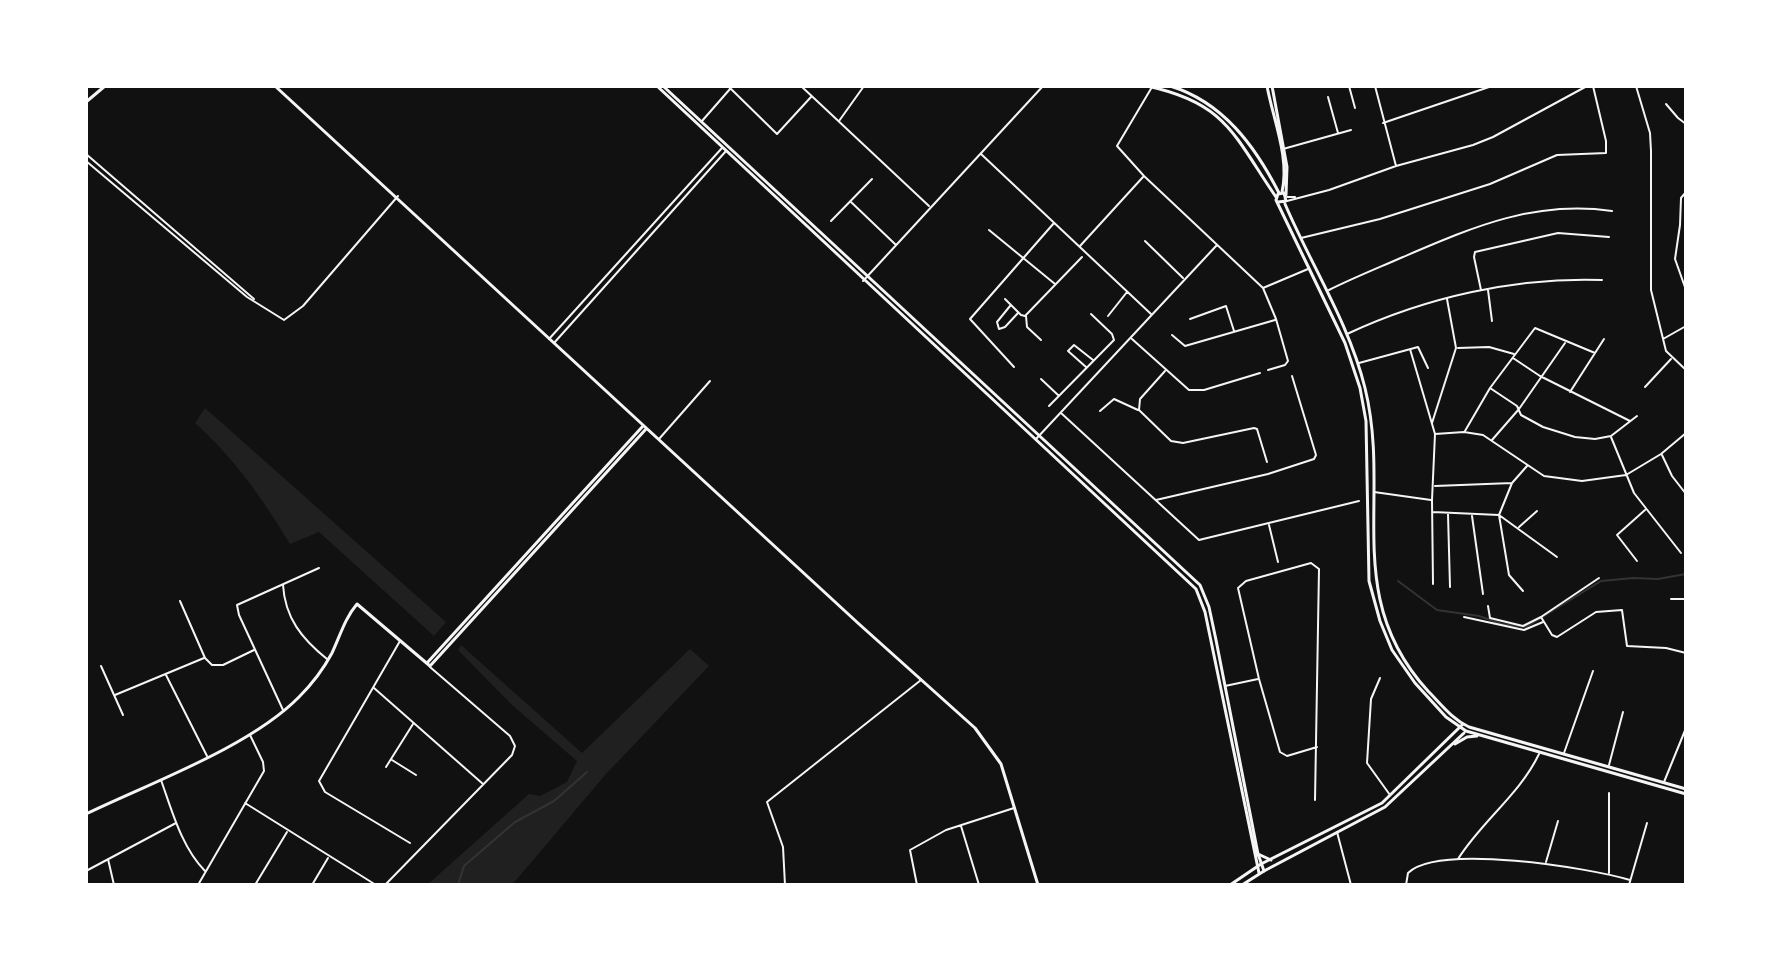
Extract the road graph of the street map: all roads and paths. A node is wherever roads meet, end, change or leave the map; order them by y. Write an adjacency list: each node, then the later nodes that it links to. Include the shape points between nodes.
1 (105, 86): 20 (street)
2 (275, 86): 38 (street)
3 (657, 86): 29 (street)
4 (663, 86): 24 (street)
5 (801, 86): 18 (street)
6 (864, 86): 23 (street)
7 (1043, 86): 31 (street)
8 (1151, 86): 35 (street, via 1117,146); 39 (street, via 1213,112)
9 (1170, 86): 39 (street, via 1219,111 1255,152)
10 (1270, 86): 30 (street)
11 (1349, 86): 22 (street)
12 (1375, 86): 25 (street)
13 (1492, 86): 25 (street)
14 (1587, 86): 34 (street, via 1493,137)
15 (1593, 86): 47 (street, via 1606,153 1547,158 1490,184)
16 (1636, 86): 90 (street, via 1650,133 1649,270)
17 (729, 87): 18 (street, via 777,134); 24 (street)
18 (812, 97): 23 (street)
19 (1328, 97): 28 (street)
20 (86, 102)
21 (1666, 104): 26 (street)
22 (1355, 108)
23 (839, 121): 41 (street)
24 (702, 122): 29 (street)
25 (1383, 123): 34 (street)
26 (1686, 124)
27 (1351, 130): 28 (street)
28 (1338, 134): 30 (street)
29 (726, 148): 57 (street); 60 (street); 71 (street); 72 (street)
30 (1283, 149): 39 (street)
31 (980, 153): 41 (street); 44 (street)
32 (86, 154): 52 (street)
33 (86, 161): 53 (street)
34 (1396, 166): 39 (street, via 1329,190)
35 (1144, 176): 50 (street); 51 (street)
36 (872, 179): 40 (street)
37 (1686, 192): 65 (street, via 1675,259)
38 (398, 196): 62 (street, via 288,318 278,319); 87 (street)
39 (1282, 198): 47 (street); 56 (street)
40 (851, 202): 43 (street); 49 (street)
41 (930, 207): 49 (street)
42 (1612, 211): 66 (street, via 1549,208 1469,228)
43 (831, 221)
44 (1055, 222): 51 (street); 54 (street)
45 (989, 230): 54 (street)
46 (1609, 237): 67 (street, via 1558,233 1475,252)
47 (1300, 238): 66 (street)
48 (1145, 241): 58 (street)
49 (896, 245): 57 (street)
50 (1217, 245): 58 (street); 63 (street)
51 (1080, 246): 68 (street)
52 (199, 250): 53 (street); 62 (street)
53 (196, 254): 62 (street)
54 (1024, 256): 61 (street); 101 (street, via 970,319)
55 (1082, 257): 61 (street)
56 (1309, 268): 63 (street); 123 (street, via 1348,350)
57 (867, 276): 60 (street); 131 (street)
58 (1184, 279): 76 (street)
59 (1602, 280): 64 (street, via 1549,280)
60 (863, 281): 131 (street)
61 (1055, 284): 77 (street)
62 (237, 285)
63 (1263, 288): 80 (street)
64 (1488, 289): 67 (street); 81 (street)
65 (1686, 290)
66 (1326, 291): 84 (street)
67 (1481, 291): 70 (street)
68 (1128, 292): 76 (street); 78 (street)
69 (1005, 299): 73 (street)
70 (1447, 299): 84 (street); 93 (street)
71 (584, 301): 72 (street); 87 (street)
72 (588, 304): 92 (street)
73 (1011, 305): 74 (street); 74 (street, via 997,322 999,329)
74 (1018, 312): 77 (street)
75 (1091, 314): 99 (street, via 1114,337)
76 (1153, 315): 86 (street)
77 (1025, 316): 89 (street, via 1027,327)
78 (1108, 316)
79 (1190, 319): 83 (street, via 1226,306)
80 (1276, 319): 83 (street); 104 (street, via 1288,361)
81 (1492, 321)
82 (1686, 326): 90 (street)
83 (1234, 332): 85 (street, via 1185,346)
84 (1346, 334): 100 (street)
85 (1172, 335)
86 (1131, 338): 106 (street); 107 (street)
87 (549, 339): 92 (street)
88 (1604, 339): 95 (street)
89 (1041, 340)
90 (1662, 340): 98 (street)
91 (1566, 342): 95 (street); 96 (street, via 1535,328); 110 (street)
92 (553, 344): 126 (street)
93 (1456, 348): 96 (street, via 1489,347); 125 (street)
94 (1410, 349): 100 (street); 103 (street, via 1419,349); 125 (street)
95 (1595, 353): 115 (street)
96 (1515, 354): 97 (street)
97 (1512, 358): 110 (street); 114 (street)
98 (1672, 358): 105 (street); 113 (street)
99 (1093, 361): 102 (street); 102 (street, via 1074,345 1068,351)
100 (1358, 363): 123 (street)
101 (1014, 367)
102 (1089, 367): 107 (street); 116 (street)
103 (1428, 368)
104 (1268, 370)
105 (1686, 370)
106 (1165, 371): 108 (street, via 1195,392); 119 (street, via 1140,399)
107 (1098, 373): 121 (street)
108 (1260, 373)
109 (1292, 376): 143 (street, via 1314,459)
110 (1540, 376): 115 (street); 118 (street)
111 (1041, 379): 116 (street)
112 (710, 381): 132 (street)
113 (1645, 387)
114 (1490, 388): 118 (street); 127 (street)
115 (1570, 392): 124 (street)
116 (1059, 396): 117 (street)
117 (1049, 406)
118 (1519, 409): 130 (street, via 1543,427 1575,437); 133 (street)
119 (1139, 410): 120 (street, via 1114,399); 135 (street, via 1177,443 1257,429)
120 (1100, 411)
121 (1061, 413): 131 (street); 143 (street)
122 (1637, 416): 124 (street)
123 (1369, 421): 140 (street); 190 (street, via 1368,563 1380,621 1407,673 1446,717)
124 (1630, 421): 130 (street)
125 (1432, 424): 129 (street)
126 (645, 427): 132 (street); 176 (street)
127 (1464, 432): 129 (street); 133 (street)
128 (1686, 433): 134 (street)
129 (1435, 434): 139 (street)
130 (1611, 436): 137 (street)
131 (1038, 437): 171 (street, via 1196,589)
132 (658, 440): 181 (street)
133 (1492, 440): 136 (street)
134 (1661, 454): 137 (street); 141 (street)
135 (1267, 462)
136 (1528, 465): 137 (street, via 1565,481); 138 (street)
137 (1626, 475): 145 (street)
138 (1512, 483): 139 (street); 150 (street)
139 (1434, 486): 142 (street)
140 (1374, 492): 142 (street); 190 (street, via 1374,571 1387,627 1418,680)
141 (1686, 494)
142 (1432, 500): 147 (street)
143 (1155, 501): 151 (street, via 1199,540)
144 (1359, 501): 151 (street)
145 (1646, 509): 153 (street); 155 (street, via 1617,535)
146 (1537, 511): 152 (street)
147 (1432, 512): 148 (street); 160 (street)
148 (1448, 513): 149 (street); 161 (street)
149 (1472, 515): 150 (street); 163 (street)
150 (1499, 515): 152 (street); 162 (street, via 1509,575)
151 (1269, 524): 156 (street)
152 (1518, 527): 154 (street)
153 (1681, 553)
154 (1557, 557)
155 (1637, 561)
156 (1278, 562)
157 (319, 568): 159 (street)
158 (1599, 578): 169 (street)
159 (283, 584): 172 (street, via 237,605); 175 (street, via 291,620)
160 (1433, 584)
161 (1450, 587)
162 (1523, 591)
163 (1483, 594)
164 (1671, 599): 165 (street)
165 (1686, 599)
166 (180, 601): 174 (street)
167 (1488, 606): 169 (street, via 1490,618 1512,624)
168 (1464, 617): 169 (street, via 1524,630)
169 (1543, 619): 173 (street, via 1557,637 1596,612 1622,610 1627,646)
170 (400, 640): 175 (street, via 357,604); 176 (street); 184 (street)
171 (1214, 641): 183 (street); 228 (street)
172 (255, 650): 174 (street, via 223,665); 186 (street)
173 (1686, 653)
174 (205, 658): 179 (street)
175 (328, 660): 186 (street)
176 (428, 665): 206 (street, via 513,741 512,755)
177 (101, 666): 185 (street)
178 (1593, 671): 198 (street)
179 (166, 674): 185 (street); 199 (street)
180 (1380, 678): 210 (street, via 1371,699 1367,763)
181 (921, 679): 213 (street, via 989,744); 240 (street, via 767,802 783,847)
182 (1259, 679): 183 (street); 195 (street, via 1280,752 1287,756); 195 (street, via 1238,588 1246,581 1315,563)
183 (1225, 686): 222 (street)
184 (374, 688): 189 (street); 221 (street, via 321,775 320,786)
185 (115, 695): 188 (street)
186 (283, 711): 193 (street)
187 (1623, 712): 202 (street)
188 (123, 715)
189 (414, 723): 200 (street); 206 (street)
190 (1462, 726): 191 (street); 210 (street)
191 (1467, 729): 194 (street); 196 (street); 198 (street)
192 (1686, 729): 205 (street)
193 (250, 735): 199 (street); 212 (street, via 265,767)
194 (1483, 737): 196 (street, via 1467,737); 197 (street)
195 (1317, 747): 211 (street)
196 (1442, 753): 219 (street, via 1385,807)
197 (1539, 753): 209 (street); 225 (street)
198 (1564, 755): 202 (street)
199 (207, 756): 204 (street)
200 (391, 759): 201 (street); 203 (street)
201 (386, 767)
202 (1608, 767): 205 (street)
203 (416, 775)
204 (160, 779): 214 (street); 216 (street)
205 (1663, 783): 207 (street)
206 (483, 784): 239 (street)
207 (1686, 789)
208 (1609, 793): 232 (street)
209 (1686, 794)
210 (1391, 796): 219 (street)
211 (1315, 800)
212 (244, 802): 220 (street); 230 (street)
213 (1015, 808): 218 (street); 243 (street)
214 (86, 814)
215 (1558, 821): 227 (street)
216 (177, 823): 224 (street); 230 (street)
217 (1647, 823): 233 (street)
218 (960, 825): 241 (street, via 910,850); 242 (street)
219 (1336, 830): 226 (street); 231 (street); 246 (street)
220 (287, 831): 223 (street); 236 (street)
221 (410, 843)
222 (1258, 854): 226 (street); 228 (street)
223 (329, 857): 237 (street); 238 (street)
224 (108, 858): 229 (street); 234 (street)
225 (1458, 859): 227 (street); 247 (street, via 1421,864 1408,873)
226 (1271, 860): 228 (street)
227 (1545, 863): 232 (street)
228 (1259, 866): 231 (street); 244 (street)
229 (86, 871)
230 (205, 871): 235 (street)
231 (1262, 872): 245 (street)
232 (1609, 874): 233 (street)
233 (1630, 880): 248 (street)
234 (114, 885)
235 (198, 885)
236 (255, 885)
237 (312, 885)
238 (376, 885)
239 (385, 885)
240 (785, 885)
241 (917, 885)
242 (979, 885)
243 (1038, 885)
244 (1230, 885)
245 (1242, 885)
246 (1351, 885)
247 (1406, 885)
248 (1629, 885)

